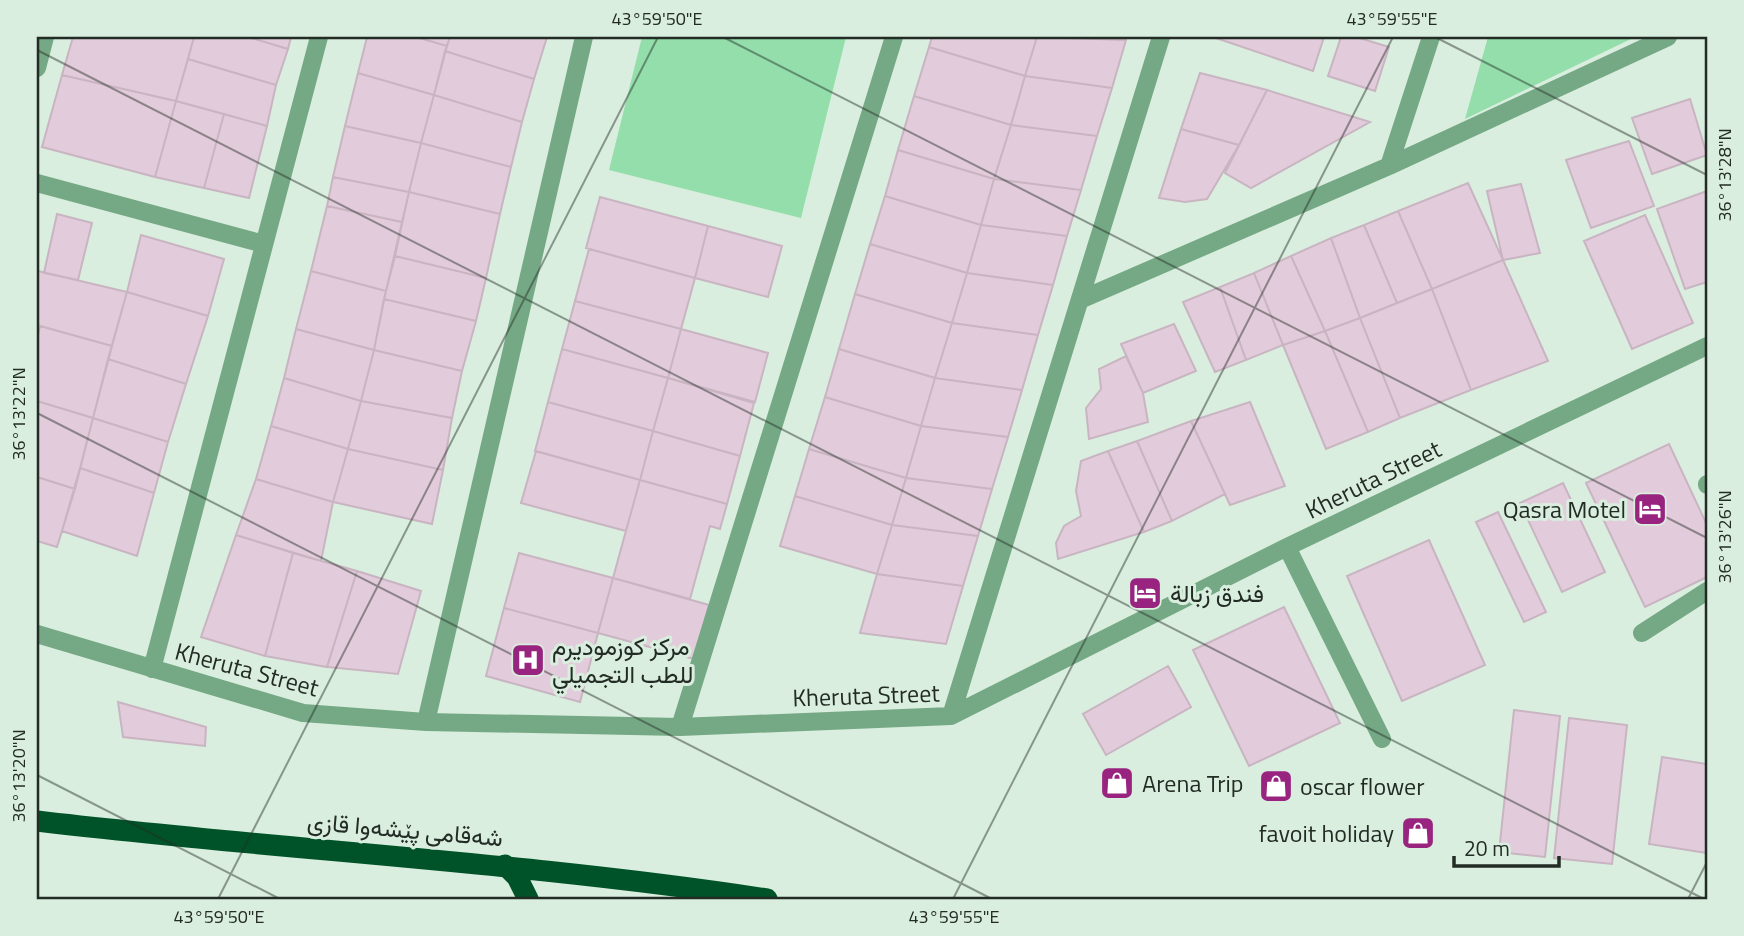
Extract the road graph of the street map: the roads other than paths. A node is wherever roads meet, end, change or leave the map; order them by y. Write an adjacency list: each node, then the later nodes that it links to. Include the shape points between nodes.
1 (45, 37): 8 (street)
2 (319, 37): 11 (street)
3 (584, 37): 20 (street)
4 (894, 37): 21 (street)
5 (1161, 37): 12 (street)
6 (1431, 37): 9 (street)
7 (1668, 37): 9 (street)
8 (37, 68)
9 (1389, 166): 12 (street)
10 (37, 183): 11 (street)
11 (264, 244): 18 (street)
12 (1080, 300): 19 (street)
13 (1707, 346): 14 (street, Kheruta Street)
14 (1287, 547): 19 (street, Kheruta Street); 22 (street)
15 (1707, 591): 16 (street)
16 (1642, 633)
17 (37, 634): 18 (street, Kheruta Street)
18 (152, 669): 20 (street, Kheruta Street, via 303,713)
19 (951, 716): 21 (street, Kheruta Street)
20 (426, 722): 21 (street, Kheruta Street)
21 (680, 727)
22 (1382, 739)
23 (37, 821): 24 (highway, شەقامی پێشەوا قازی)
24 (505, 864): 25 (highway, شەقامی پێشەوا قازی); 26 (highway)
25 (674, 885): 27 (highway); 28 (highway, شەقامی پێشەوا قازی)
26 (528, 899)
27 (655, 899)
28 (767, 899)

